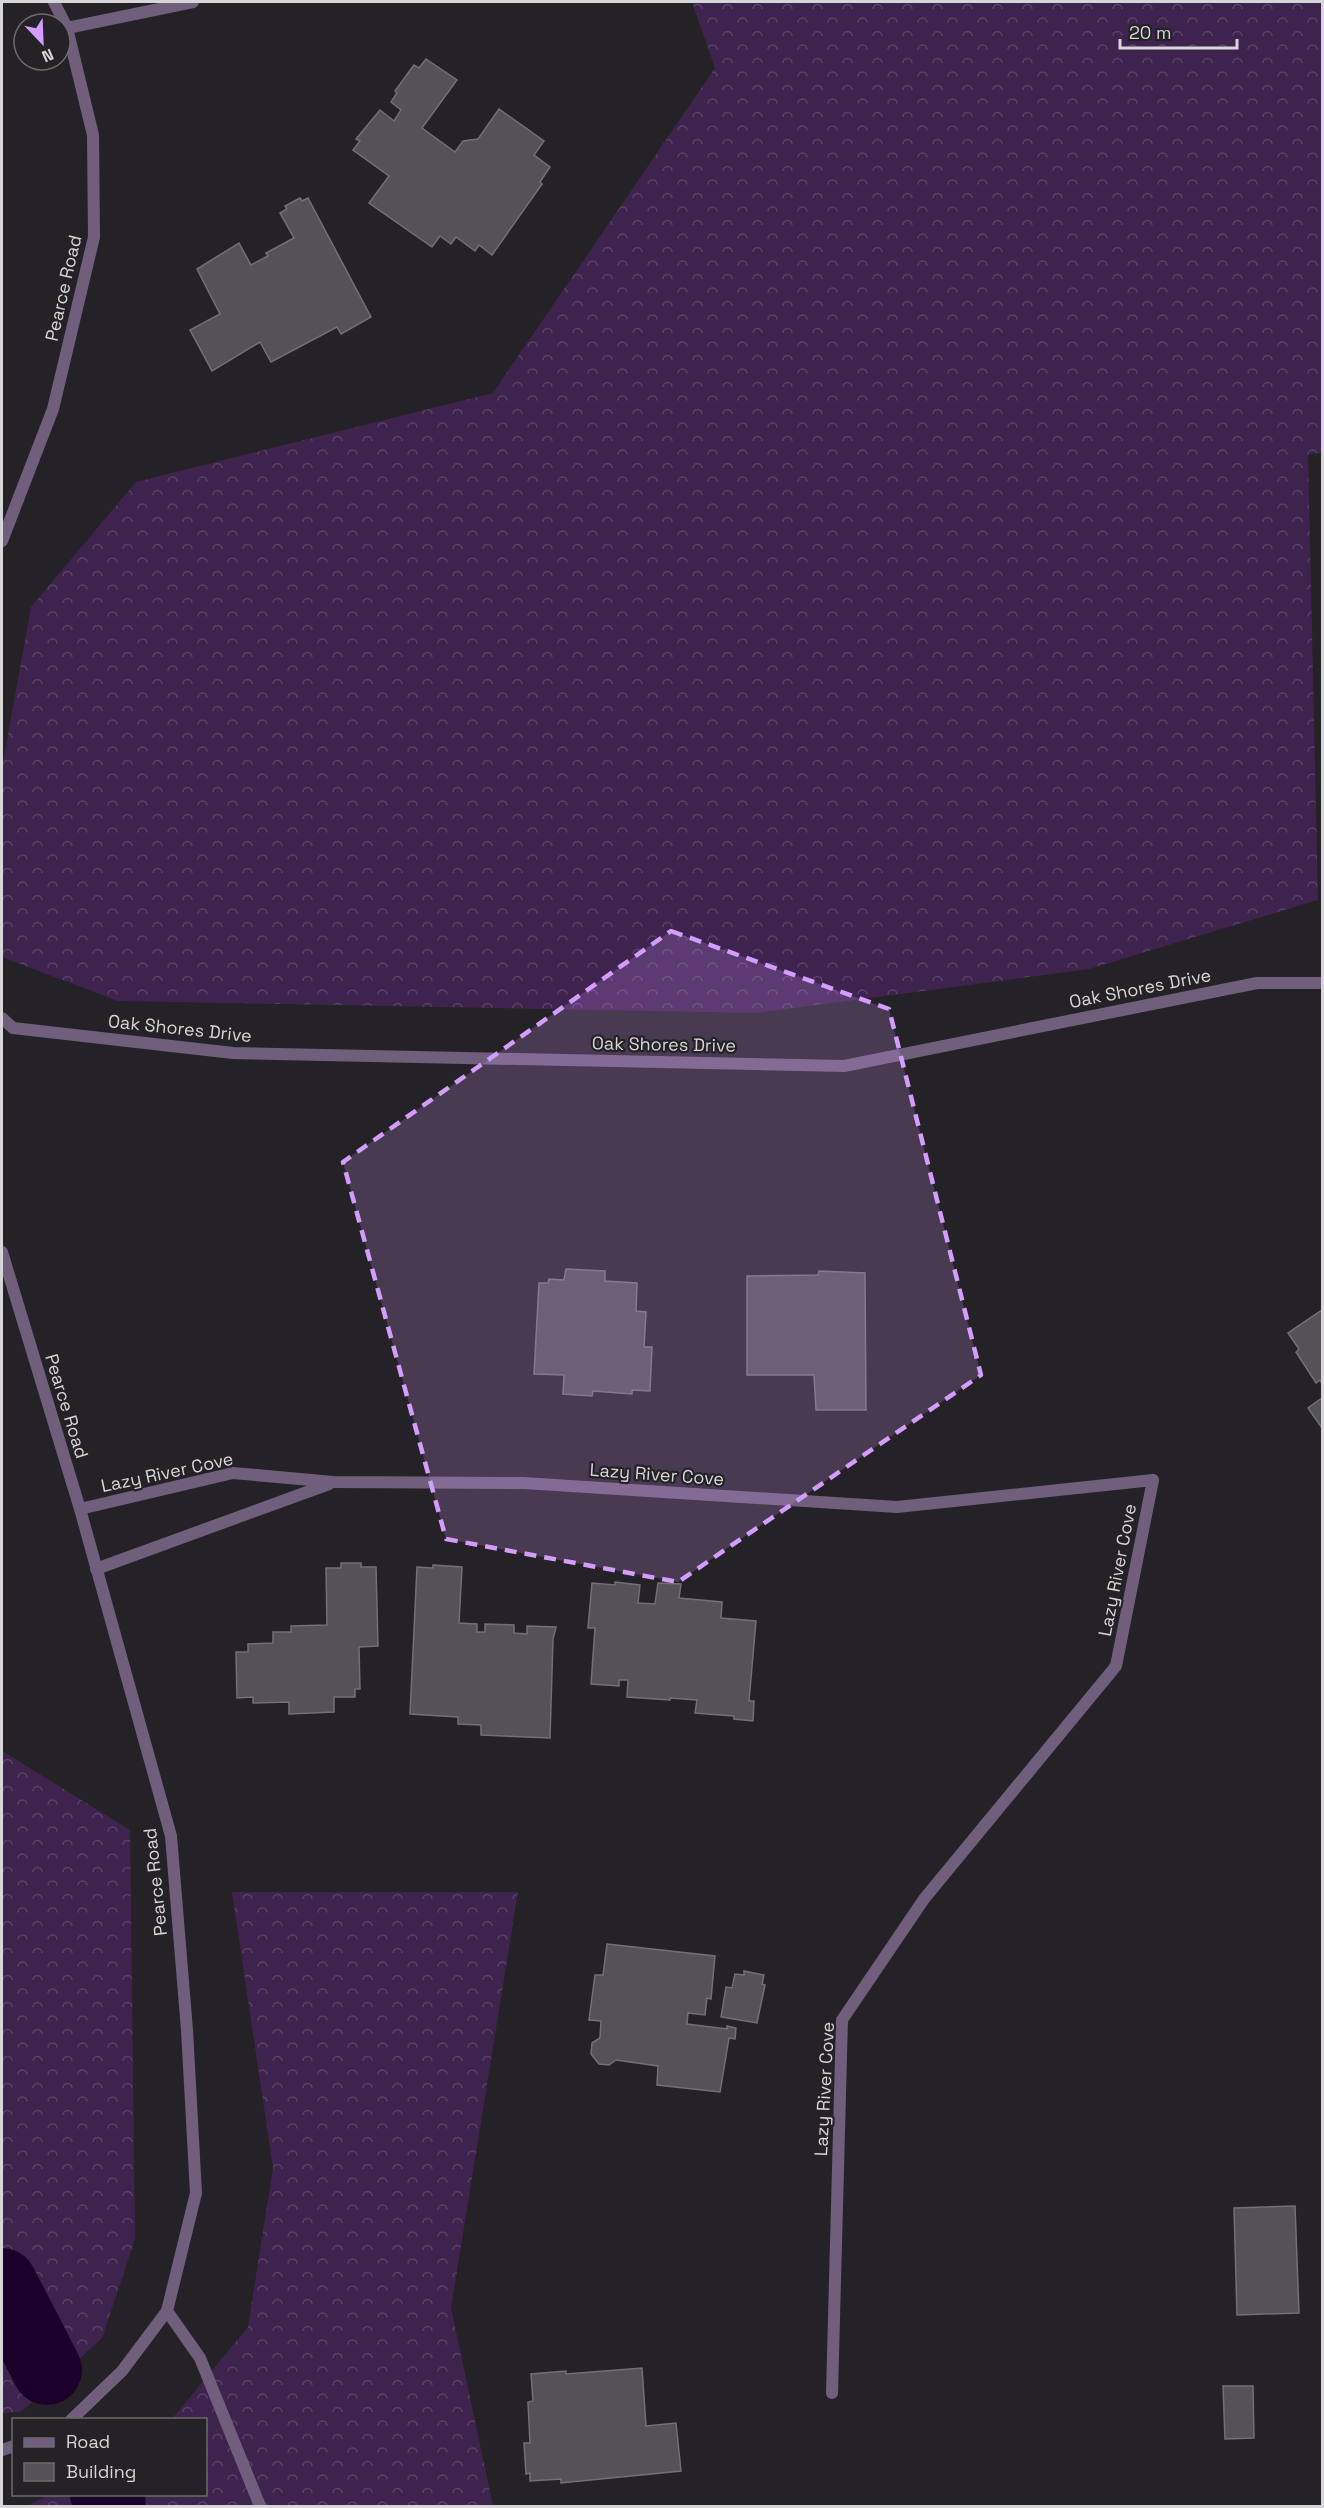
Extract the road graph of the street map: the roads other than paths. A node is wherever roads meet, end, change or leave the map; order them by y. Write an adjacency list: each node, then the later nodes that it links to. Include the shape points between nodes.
1 (193, 2): 2 (street)
2 (72, 27)
3 (72, 49): 4 (street, Pearce Road, via 93,135 94,237 53,408)
4 (2, 541)
5 (1323, 982): 6 (street, Oak Shores Drive, via 1257,984 843,1066 233,1053 13,1028)
6 (2, 1018)
7 (2, 1252): 9 (street, Pearce Road)
8 (333, 1482): 9 (street, Lazy River Cove, via 232,1473); 10 (street, Lazy River Cove); 12 (street, Lazy River Cove, via 524,1483 897,1507 1153,1480 1116,1666 924,1899 842,2020)
9 (80, 1509): 10 (street, Pearce Road)
10 (96, 1569): 11 (street, Pearce Road, via 171,1836 196,2193)
11 (167, 2311): 13 (street, Pearce Road, via 122,2371); 14 (street, via 200,2358)
12 (832, 2393)
13 (74, 2418)
14 (260, 2506)

